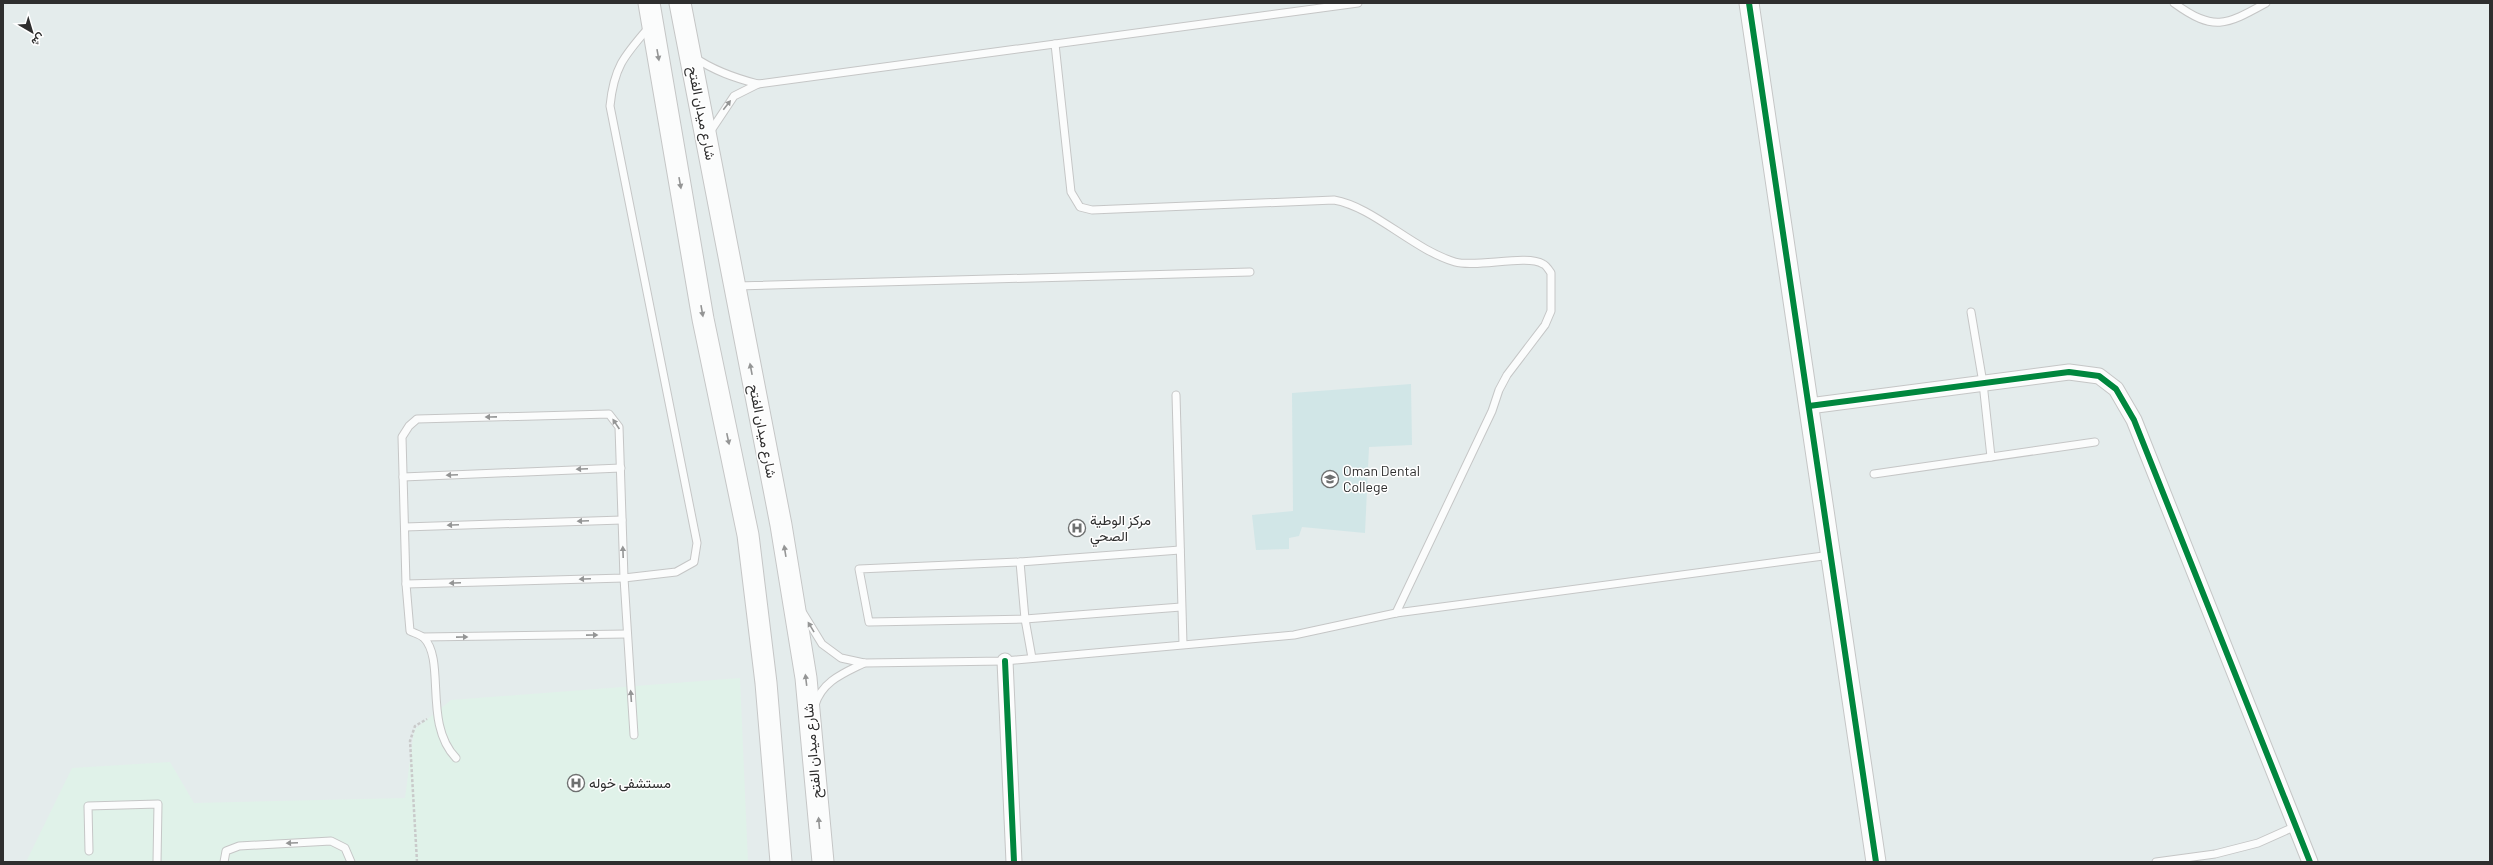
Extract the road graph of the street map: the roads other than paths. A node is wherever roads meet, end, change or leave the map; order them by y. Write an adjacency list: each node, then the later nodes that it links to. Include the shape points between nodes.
1 (649, 3): 7 (main road)
2 (680, 3): 9 (main road, شارع ميدان الفتح)
3 (1358, 3): 8 (lane)
4 (1749, 3): 17 (street)
5 (2174, 3): 6 (lane, via 2213,24 2237,19)
6 (2266, 3)
7 (652, 24): 28 (lane, via 623,57 612,82 610,106 697,543 694,562 676,572); 48 (main road, one-way to 48, via 703,320 748,535 766,683)
8 (1055, 44): 10 (lane); 32 (lane, via 1071,192 1080,207 1092,210 1334,200 1349,203 1421,248 1443,258 1459,263 1529,261 1543,263 1551,273 1551,311 1545,325 1507,375 1499,390 1492,411)
9 (691, 54): 10 (lane, via 708,67); 11 (main road, شارع ميدان الفتح)
10 (758, 84): 11 (lane, one-way to 10, via 734,96)
11 (707, 137): 13 (main road, شارع ميدان الفتح)
12 (1250, 272): 13 (lane)
13 (735, 286): 30 (main road, شارع ميدان الفتح, one-way to 13)
14 (1971, 312): 15 (lane)
15 (1983, 383): 17 (street); 19 (lane); 43 (street, via 2069,372 2100,376 2116,388 2134,420)
16 (1176, 395): 25 (lane)
17 (1809, 406): 26 (street)
18 (2095, 442): 19 (lane)
19 (1991, 457): 21 (lane)
20 (621, 468): 22 (lane, one-way to 22); 22 (lane, one-way to 22, via 619,427 609,414 417,419 402,437); 23 (lane)
21 (1874, 474)
22 (403, 477): 24 (lane)
23 (622, 520): 24 (lane, one-way to 24); 28 (lane, one-way to 23)
24 (405, 527): 29 (lane)
25 (1180, 550): 27 (lane); 31 (lane)
26 (1831, 554): 32 (lane); 51 (street)
27 (1020, 562): 33 (lane); 33 (lane, via 859,569 869,622)
28 (624, 578): 29 (lane, one-way to 29); 34 (lane)
29 (406, 584): 35 (lane, via 410,632)
30 (792, 592): 39 (lane, one-way to 30, via 841,658 822,644); 40 (main road, شارع ميدان الفتح, one-way to 30, via 806,678)
31 (1181, 607): 33 (lane); 36 (lane)
32 (1396, 613): 36 (lane, via 1294,635)
33 (1025, 619): 37 (lane)
34 (627, 634): 35 (lane, one-way to 34); 41 (lane, one-way to 34)
35 (423, 637): 42 (lane, via 432,651 436,714 446,748)
36 (1183, 644): 37 (lane)
37 (1032, 658): 38 (lane)
38 (1005, 661): 39 (lane); 50 (street)
39 (864, 663): 40 (lane, via 840,674 824,686 816,702)
40 (810, 725): 49 (main road, شارع ميدان الفتح, one-way to 40)
41 (634, 735)
42 (456, 758)
43 (2296, 826): 52 (lane, via 2258,843 2215,854); 53 (street)
44 (89, 850): 45 (lane, via 88,806 158,804)
45 (157, 862)
46 (224, 862): 47 (lane, one-way to 46, via 345,848 331,841 239,846 226,851)
47 (351, 862)
48 (780, 862)
49 (823, 862)
50 (1014, 862)
51 (1876, 862)
52 (2156, 862)
53 (2310, 862)

